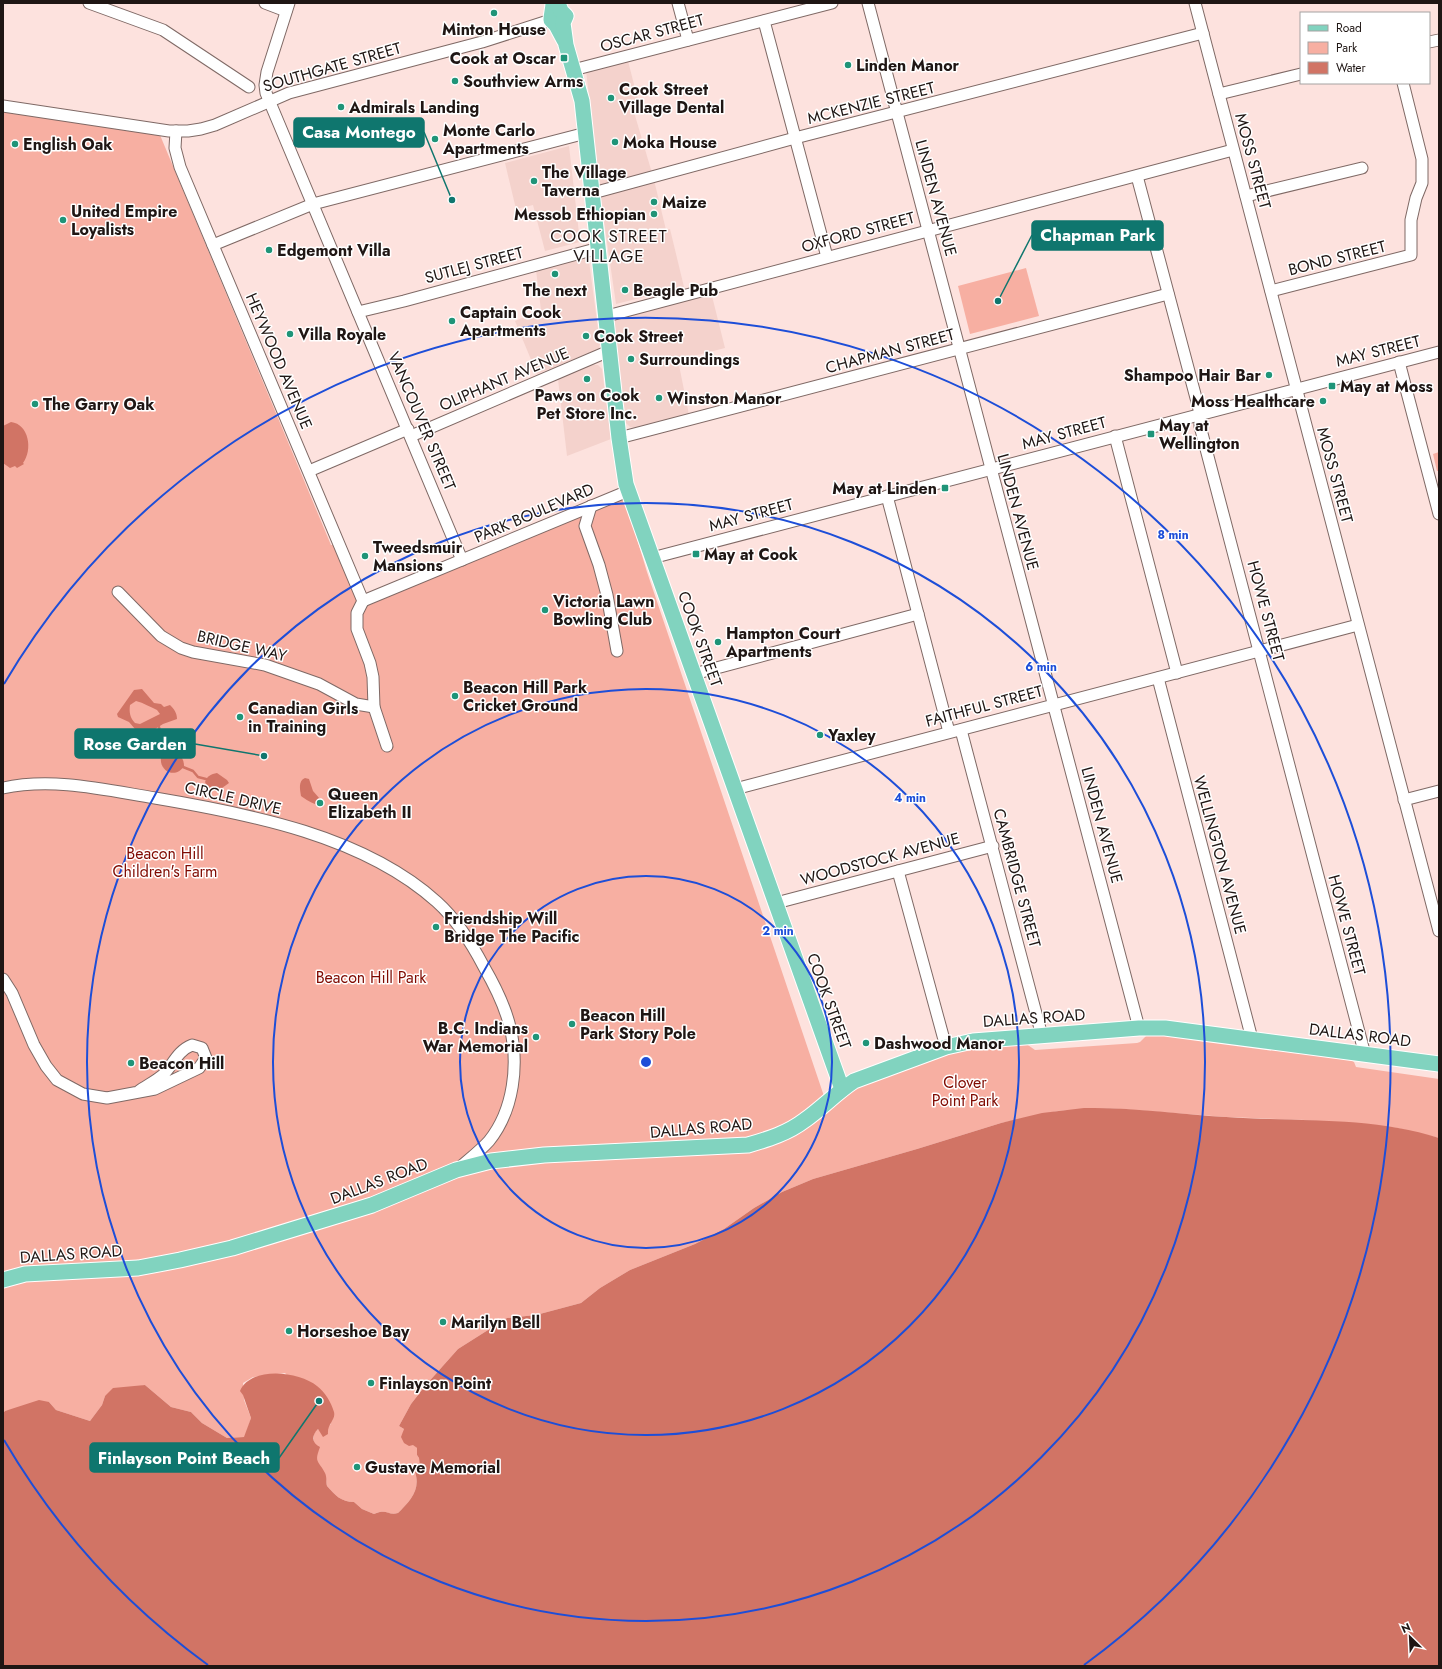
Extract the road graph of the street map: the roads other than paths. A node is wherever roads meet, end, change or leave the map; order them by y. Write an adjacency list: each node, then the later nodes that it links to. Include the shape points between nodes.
1 (89, 3): 15 (street, via 163,30)
2 (265, 3): 7 (street)
3 (678, 3): 11 (street)
4 (832, 3): 9 (street, OSCAR STREET)
5 (868, 3): 19 (street, LINDEN AVENUE)
6 (1195, 3): 10 (street, MOSS STREET)
7 (287, 7): 17 (street, VANCOUVER STREET, via 265,79)
8 (556, 14): 12 (main road, COOK STREET); 17 (street, SOUTHGATE STREET, via 482,42 289,93)
9 (764, 21): 11 (street, OSCAR STREET); 22 (street)
10 (1203, 33): 16 (street, MOSS STREET); 19 (street, MCKENZIE STREET)
11 (688, 40): 12 (street, OSCAR STREET)
12 (573, 70): 21 (main road, COOK STREET, via 582,102)
13 (1300, 74): 16 (street)
14 (1403, 84): 33 (street, BOND STREET, via 1422,159 1422,183 1411,220 1411,255)
15 (249, 87)
16 (1220, 94): 23 (street, MOSS STREET)
17 (269, 101): 20 (street, SOUTHGATE STREET, via 215,125); 28 (street, VANCOUVER STREET)
18 (3, 106): 20 (street, SOUTHGATE STREET)
19 (897, 113): 22 (street, MCKENZIE STREET); 29 (street, LINDEN AVENUE)
20 (176, 131): 30 (street, HEYWOOD AVENUE, via 175,148 178,161)
21 (586, 133): 26 (main road, COOK STREET); 28 (street)
22 (795, 138): 26 (street, MCKENZIE STREET); 32 (street)
23 (1233, 150): 25 (street, OXFORD STREET); 27 (street, MOSS STREET)
24 (1362, 168): 27 (street)
25 (1137, 176): 29 (street, OXFORD STREET); 34 (street, HOWE STREET)
26 (593, 193): 31 (main road, COOK STREET)
27 (1246, 196): 33 (street, MOSS STREET)
28 (313, 204): 30 (street); 35 (street, VANCOUVER STREET)
29 (928, 230): 32 (street, OXFORD STREET); 37 (street, LINDEN AVENUE)
30 (213, 245): 47 (street, HEYWOOD AVENUE)
31 (599, 248): 35 (street, SUTLEJ STREET); 36 (main road, COOK STREET)
32 (827, 257): 36 (street, OXFORD STREET)
33 (1271, 291): 41 (street, MOSS STREET)
34 (1168, 294): 37 (street, CHAPMAN STREET); 42 (street, HOWE STREET)
35 (358, 312): 43 (street, VANCOUVER STREET)
36 (607, 316): 38 (main road, COOK STREET)
37 (960, 349): 45 (street, CHAPMAN STREET); 46 (street, LINDEN AVENUE)
38 (609, 352): 43 (street, OLIPHANT AVENUE); 45 (main road, COOK STREET)
39 (1439, 352): 40 (street, MAY STREET)
40 (1399, 362): 41 (street, MAY STREET); 51 (street)
41 (1296, 388): 42 (street, MAY STREET); 59 (street, MOSS STREET)
42 (1200, 413): 44 (street, MAY STREET); 61 (street, HOWE STREET, via 1200,426)
43 (409, 432): 47 (street, OLIPHANT AVENUE); 55 (street, VANCOUVER STREET)
44 (1115, 436): 46 (street, MAY STREET); 62 (street)
45 (619, 438): 48 (main road, COOK STREET)
46 (990, 468): 49 (street, MAY STREET); 65 (street, LINDEN AVENUE)
47 (309, 471): 57 (street, HEYWOOD AVENUE)
48 (628, 491): 50 (street, PARK BOULEVARD); 54 (main road, COOK STREET)
49 (887, 496): 54 (street, MAY STREET); 58 (street)
50 (591, 506): 52 (street, PARK BOULEVARD); 53 (street)
51 (1439, 514)
52 (566, 517): 53 (street); 55 (street, PARK BOULEVARD)
53 (585, 526): 60 (street, via 603,580)
54 (652, 558): 63 (main road, COOK STREET)
55 (462, 560): 57 (street, PARK BOULEVARD)
56 (118, 592): 66 (street, BRIDGE WAY, via 162,636 181,648 265,665 319,684 356,704)
57 (363, 601): 66 (street, via 357,613 357,629 370,663)
58 (918, 614): 63 (street); 68 (street)
59 (1358, 625): 61 (street, FAITHFUL STREET); 73 (street, MOSS STREET)
60 (617, 651)
61 (1260, 651): 62 (street, FAITHFUL STREET); 84 (street, HOWE STREET)
62 (1177, 673): 64 (street, FAITHFUL STREET)
63 (694, 674): 71 (main road, COOK STREET)
64 (1158, 678): 65 (street, FAITHFUL STREET); 82 (street, WELLINGTON AVENUE)
65 (1053, 704): 67 (street, FAITHFUL STREET); 80 (street, LINDEN AVENUE)
66 (374, 707): 69 (street)
67 (961, 730): 68 (street, FAITHFUL STREET); 74 (street, CAMBRIDGE STREET)
68 (949, 732): 71 (street, FAITHFUL STREET)
69 (387, 746)
70 (3, 788): 88 (street, CIRCLE DRIVE, via 43,784 112,791 251,817 318,836 359,853 386,867 438,903 464,935 488,975 506,1014 514,1051 512,1087 500,1124 484,1146)
71 (735, 789): 76 (main road, COOK STREET)
72 (1439, 791): 73 (street)
73 (1404, 800): 77 (street, MOSS STREET)
74 (993, 846): 75 (street, WOODSTOCK AVENUE); 81 (street, CAMBRIDGE STREET)
75 (898, 871): 76 (street, WOODSTOCK AVENUE); 83 (street)
76 (776, 904): 86 (main road, COOK STREET)
77 (1436, 911): 78 (street, MOSS STREET)
78 (1439, 931)
79 (3, 979): 87 (street, via 12,993 34,1045 57,1080 83,1094 107,1098)
80 (1139, 1028): 81 (main road, DALLAS ROAD); 82 (main road, DALLAS ROAD, via 1165,1028)
81 (1042, 1036): 83 (main road, DALLAS ROAD, via 973,1041)
82 (1252, 1039): 84 (main road, DALLAS ROAD)
83 (946, 1047): 86 (main road, DALLAS ROAD, via 854,1081)
84 (1364, 1055): 85 (main road, DALLAS ROAD)
85 (1439, 1064)
86 (842, 1089): 88 (main road, DALLAS ROAD, via 789,1131 772,1139 748,1145 514,1158 483,1162)
87 (139, 1092): 87 (street, via 155,1089 199,1068 206,1058 202,1048 192,1045 186,1047 163,1075)
88 (456, 1170): 89 (main road, DALLAS ROAD, via 372,1205 217,1252 138,1268 25,1274)
89 (3, 1280)

